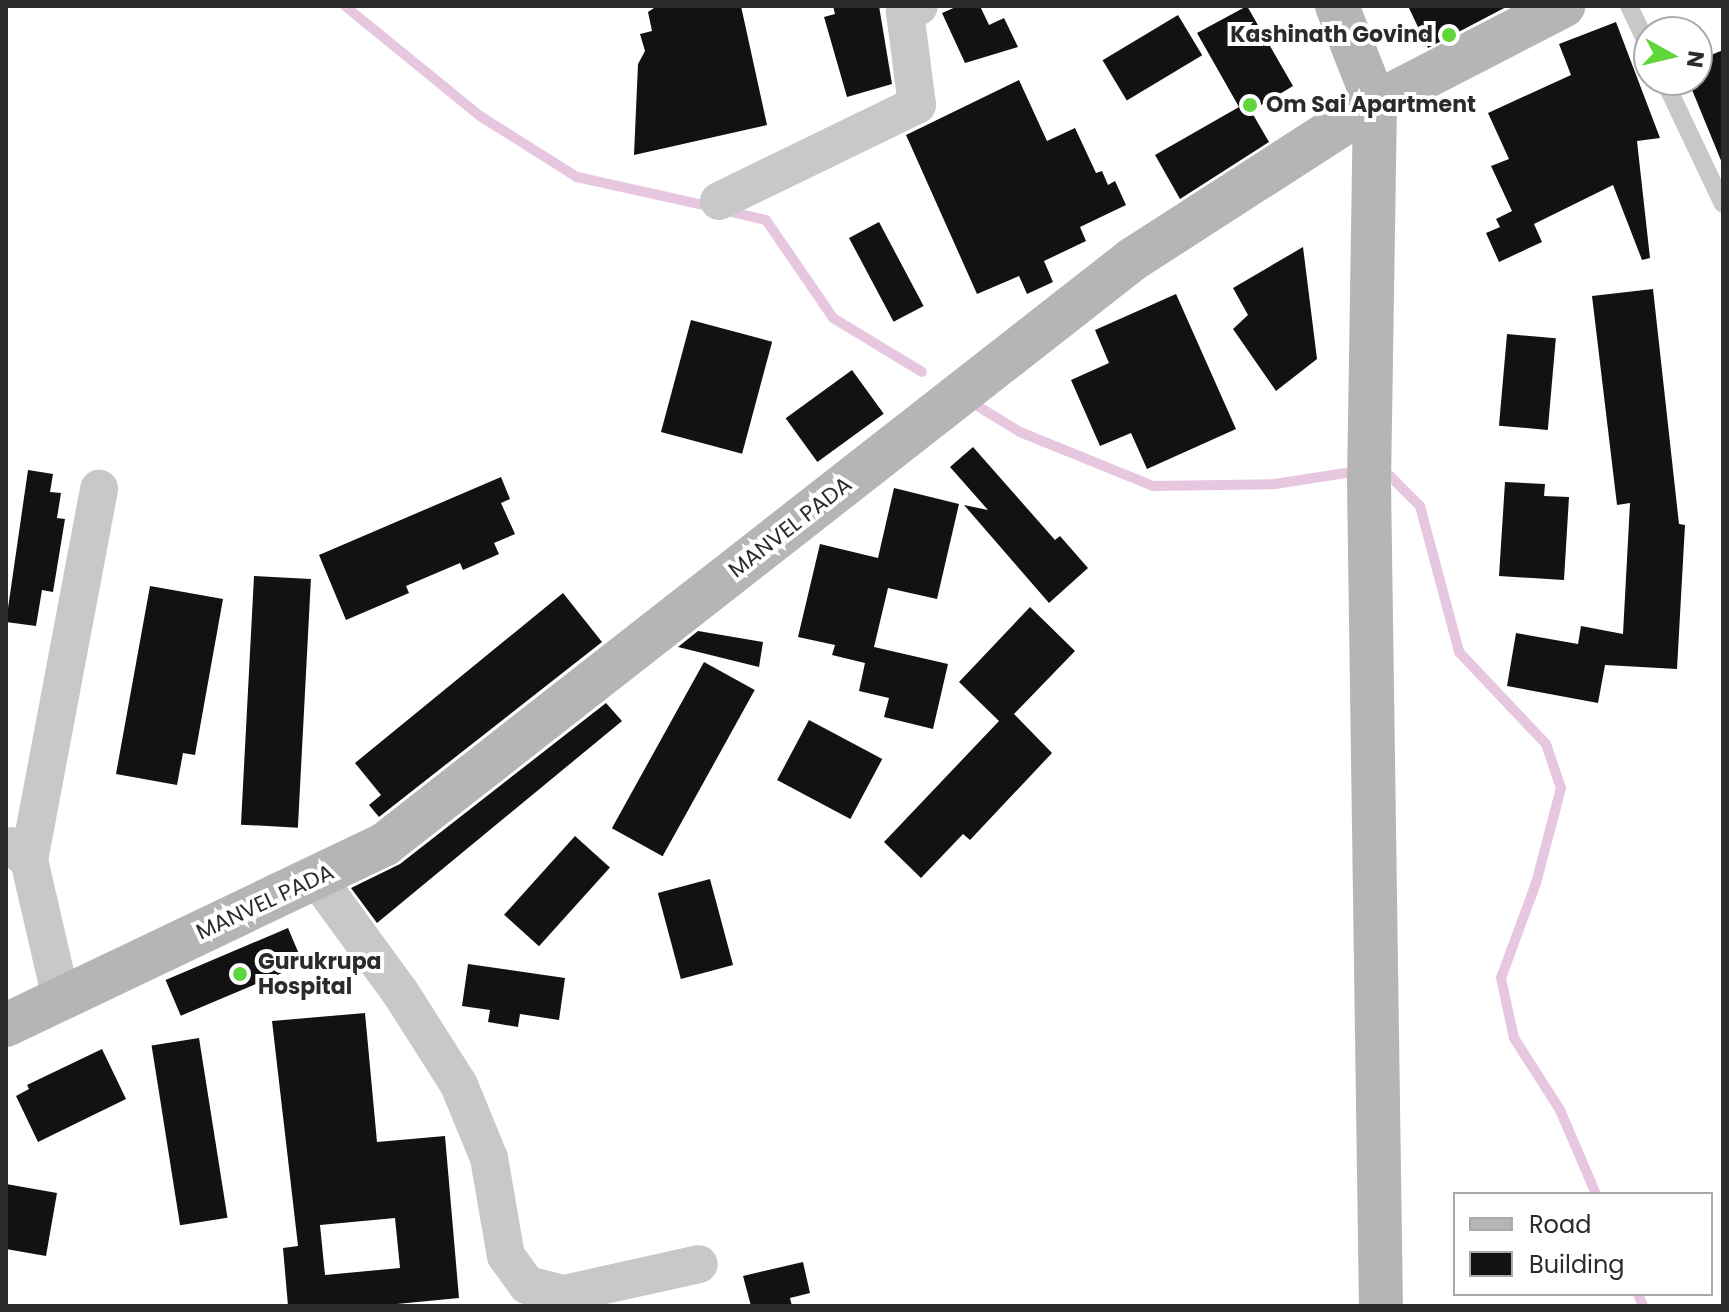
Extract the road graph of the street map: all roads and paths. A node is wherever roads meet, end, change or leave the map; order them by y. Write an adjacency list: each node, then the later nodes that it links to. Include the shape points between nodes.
1 (1337, 6): 5 (main road)
2 (1563, 6): 5 (main road, MANVEL PADA)
3 (909, 8): 6 (street, via 917,105)
4 (1672, 96): 7 (lane)
5 (1375, 103): 10 (main road, MANVEL PADA, via 1133,259 385,844); 14 (main road, via 1369,482)
6 (719, 201)
7 (1723, 204)
8 (99, 489): 9 (street)
9 (18, 851): 11 (street)
10 (316, 877): 11 (main road, MANVEL PADA); 13 (street, via 400,992 459,1085 489,1158 506,1256 527,1285 564,1294)
11 (61, 999): 12 (main road, MANVEL PADA)
12 (6, 1025)
13 (699, 1264)
14 (1381, 1306)

